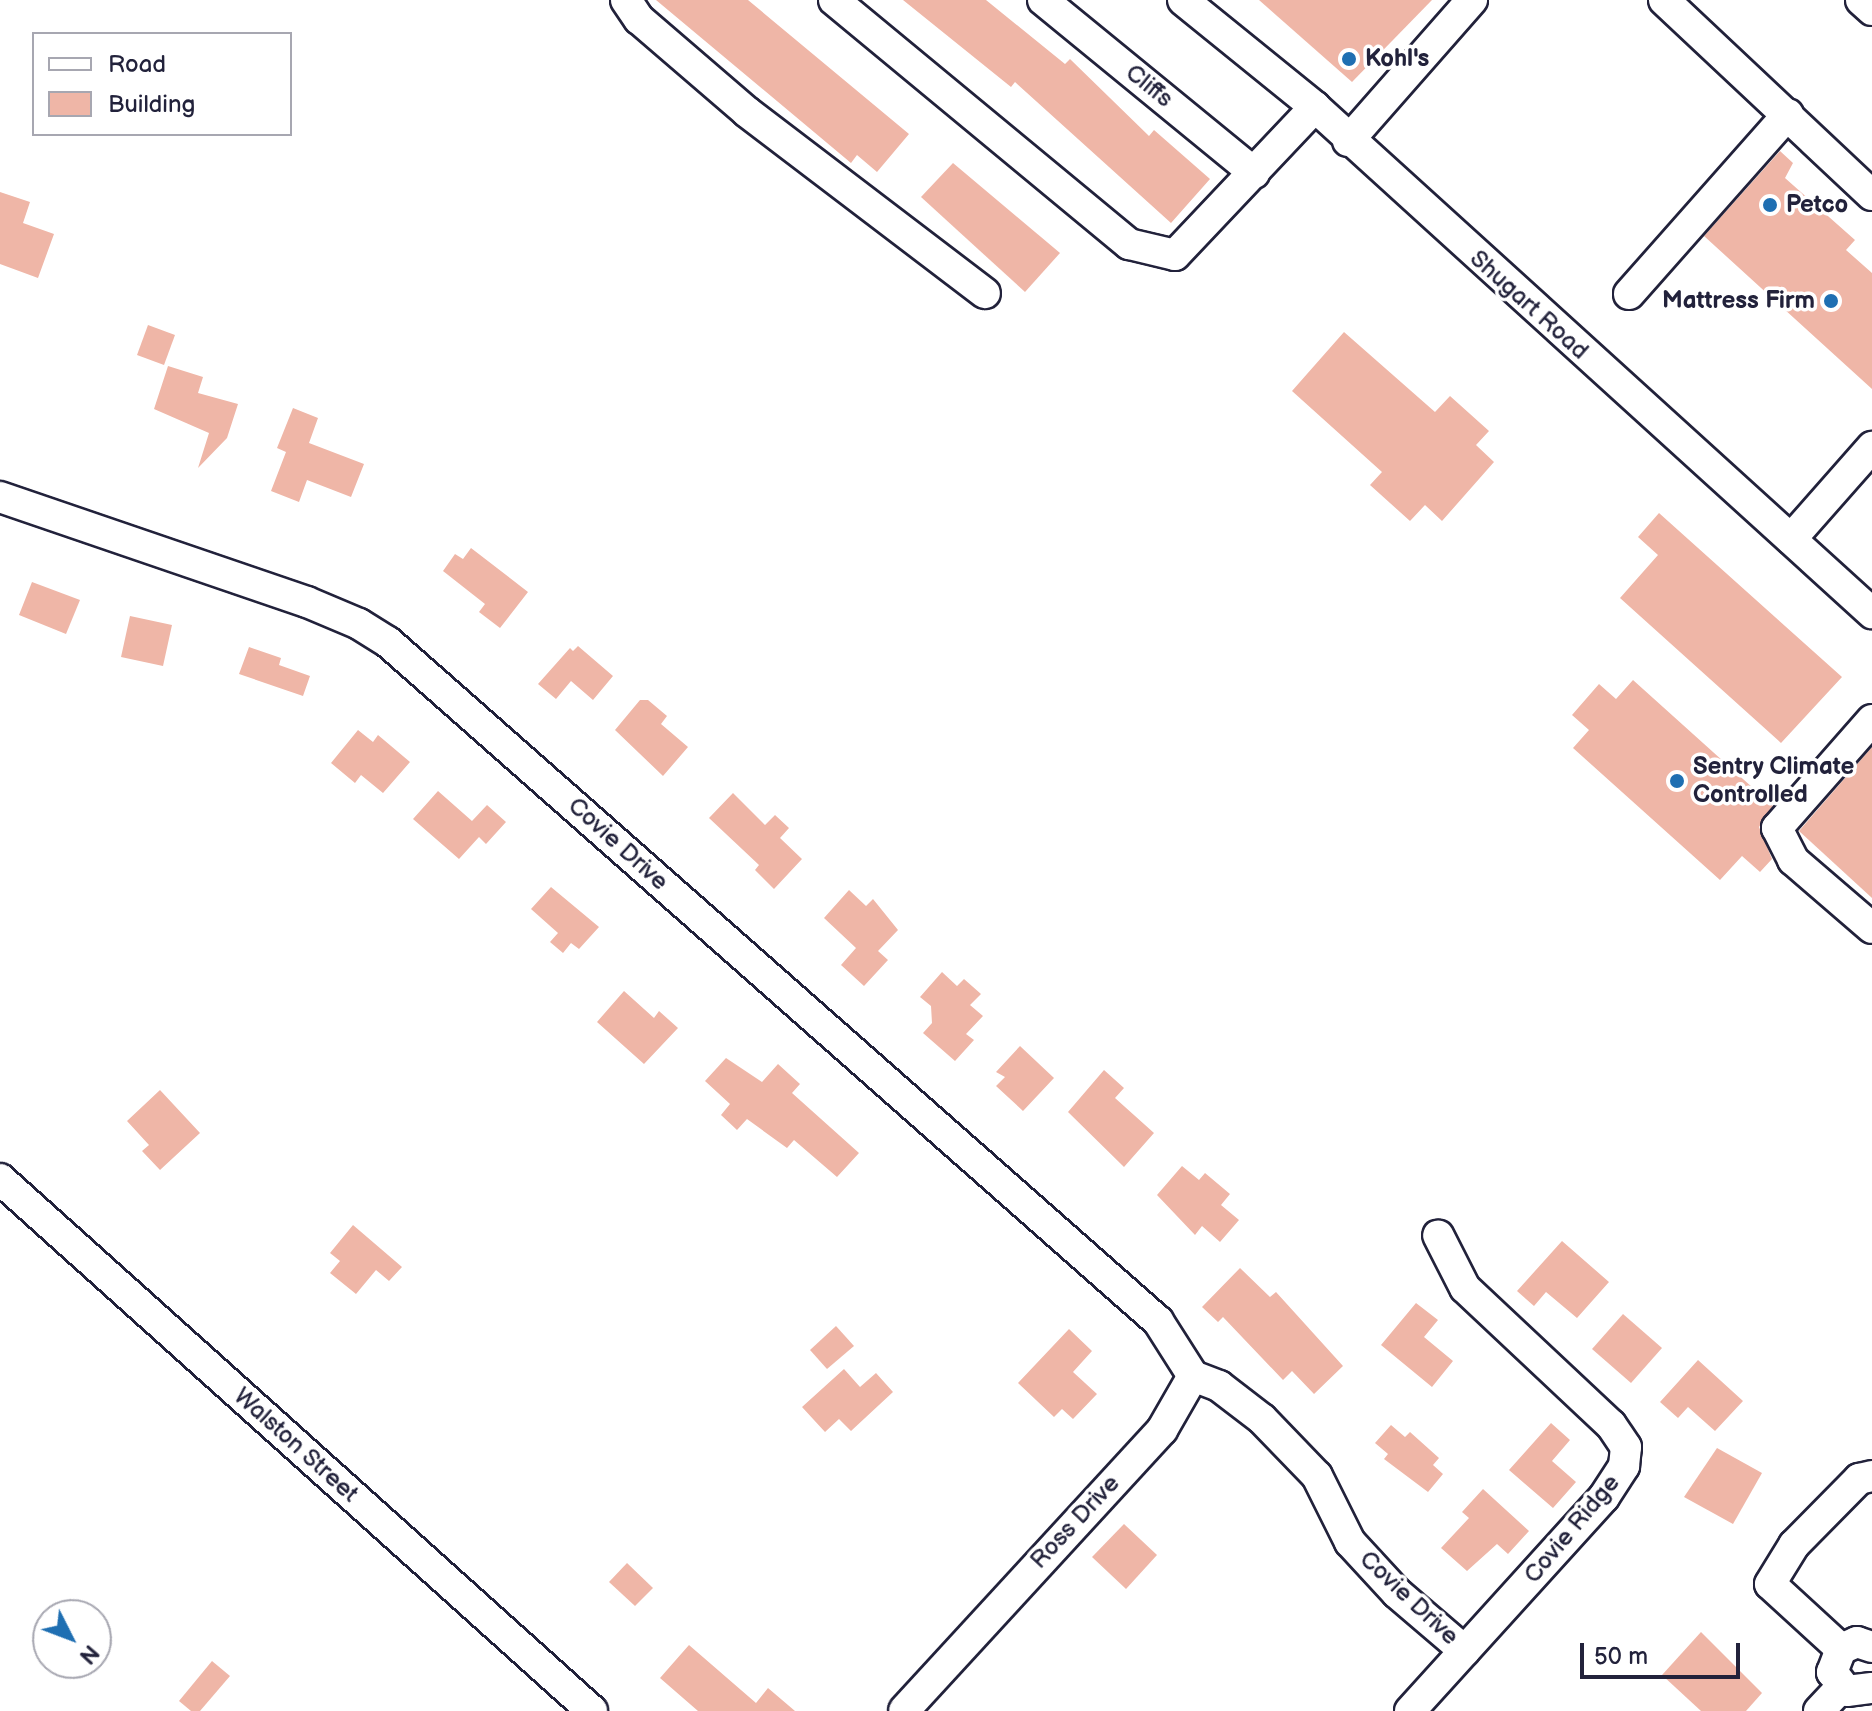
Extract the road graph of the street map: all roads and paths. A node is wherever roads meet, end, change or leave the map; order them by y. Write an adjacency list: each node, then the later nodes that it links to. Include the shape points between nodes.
1 (626, 0): 14 (street, via 639,19 747,112)
2 (834, 0): 12 (street, via 1129,244 1175,255)
3 (1043, 0): 12 (street, Cliffs)
4 (1183, 0): 9 (street, Shugart Road)
5 (1472, 0): 11 (street)
6 (1664, 0): 10 (street)
7 (1861, 0): 8 (street)
8 (1872, 10)
9 (1315, 107): 11 (street, Shugart Road); 12 (street)
10 (1788, 114): 13 (street); 15 (street)
11 (1348, 141): 18 (street, Shugart Road)
12 (1254, 173)
13 (1872, 195)
14 (985, 293)
15 (1629, 294)
16 (1872, 447): 18 (street)
17 (0, 497): 24 (street, Covie Drive, via 307,602 388,642 1158,1321)
18 (1791, 539): 19 (street, Shugart Road)
19 (1872, 613)
20 (1872, 720): 21 (street, via 1777,828 1793,860)
21 (1872, 928)
22 (0, 1179): 31 (street, Walston Street)
23 (1438, 1235): 28 (street, Covie Ridge, via 1465,1288 1611,1425 1626,1447 1624,1466 1604,1497)
24 (1193, 1376): 28 (street, Covie Drive, via 1219,1386 1262,1419 1317,1476 1350,1542 1397,1593); 32 (street, Ross Drive, via 1162,1430)
25 (1872, 1476): 27 (street, via 1859,1479 1794,1545 1770,1584)
26 (1872, 1647): 27 (street, via 1857,1642)
27 (1841, 1649): 29 (street, via 1832,1663)
28 (1465, 1651): 33 (street, Covie Ridge)
29 (1841, 1687): 30 (street, via 1855,1693); 34 (street)
30 (1872, 1688)
31 (592, 1711)
32 (904, 1711)
33 (1410, 1711)
34 (1819, 1711)

